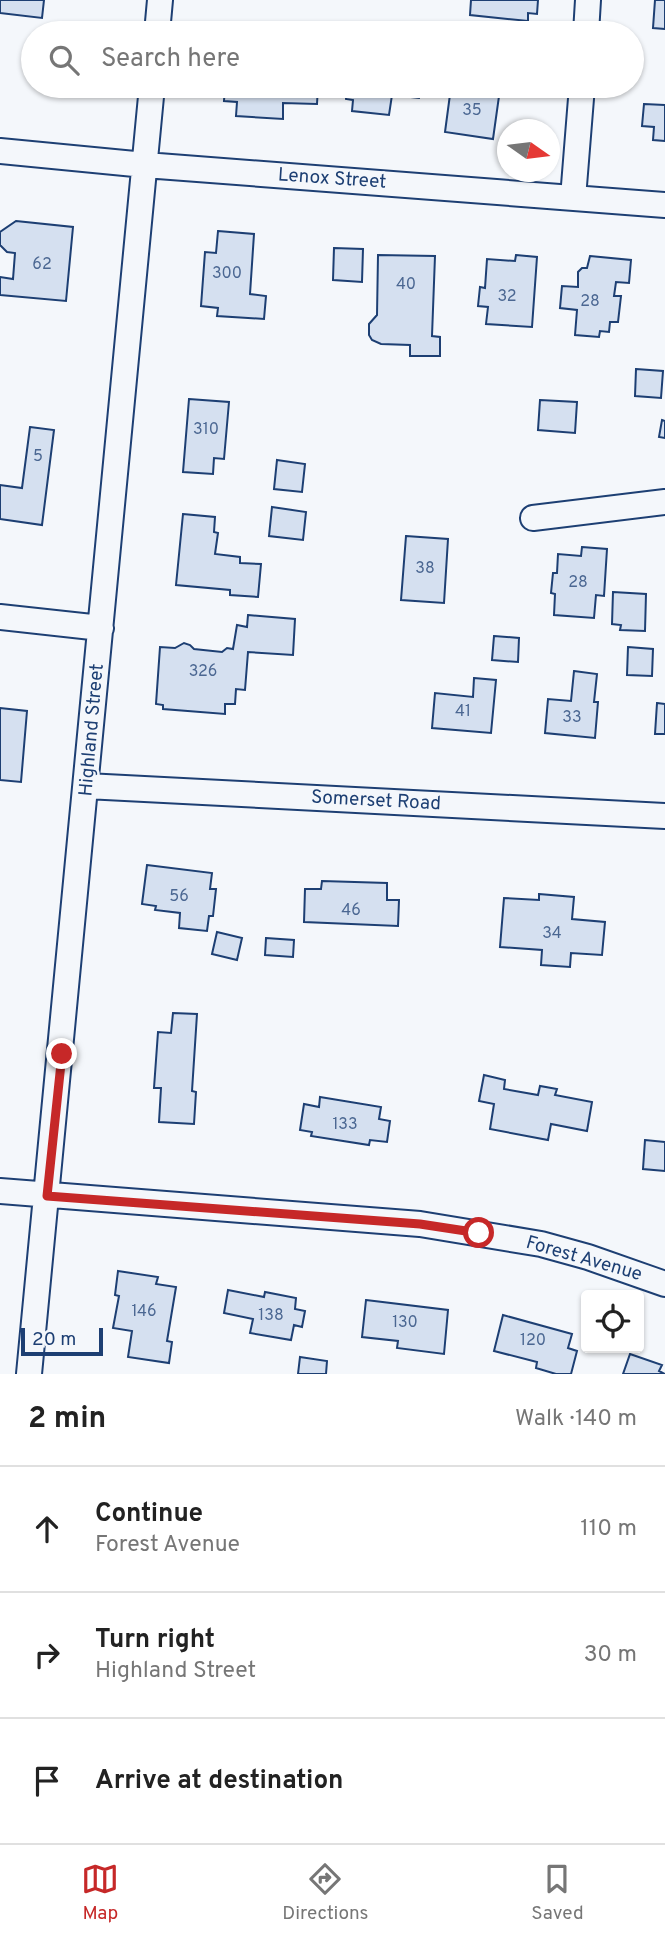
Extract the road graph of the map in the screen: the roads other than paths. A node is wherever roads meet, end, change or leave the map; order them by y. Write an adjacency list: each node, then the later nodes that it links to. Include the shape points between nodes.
1 (160, 0): 3 (street)
2 (588, 0): 4 (street)
3 (158, 21)
4 (587, 21)
5 (151, 98): 8 (street, Highland Street)
6 (581, 98): 9 (street)
7 (0, 151): 8 (street, Lenox Street)
8 (145, 165): 9 (street, Lenox Street); 14 (street, Highland Street)
9 (573, 198): 10 (street, Lenox Street)
10 (665, 205)
11 (665, 502): 12 (street)
12 (533, 518)
13 (0, 617): 14 (street)
14 (101, 628): 15 (street, Highland Street)
15 (86, 786): 16 (street, Somerset Road); 18 (street, Highland Street)
16 (665, 816)
17 (0, 1191): 18 (street, Forest Avenue)
18 (47, 1196): 19 (street, Forest Avenue, via 420,1224 541,1244); 20 (street, Highland Street)
19 (665, 1284)
20 (30, 1374)

